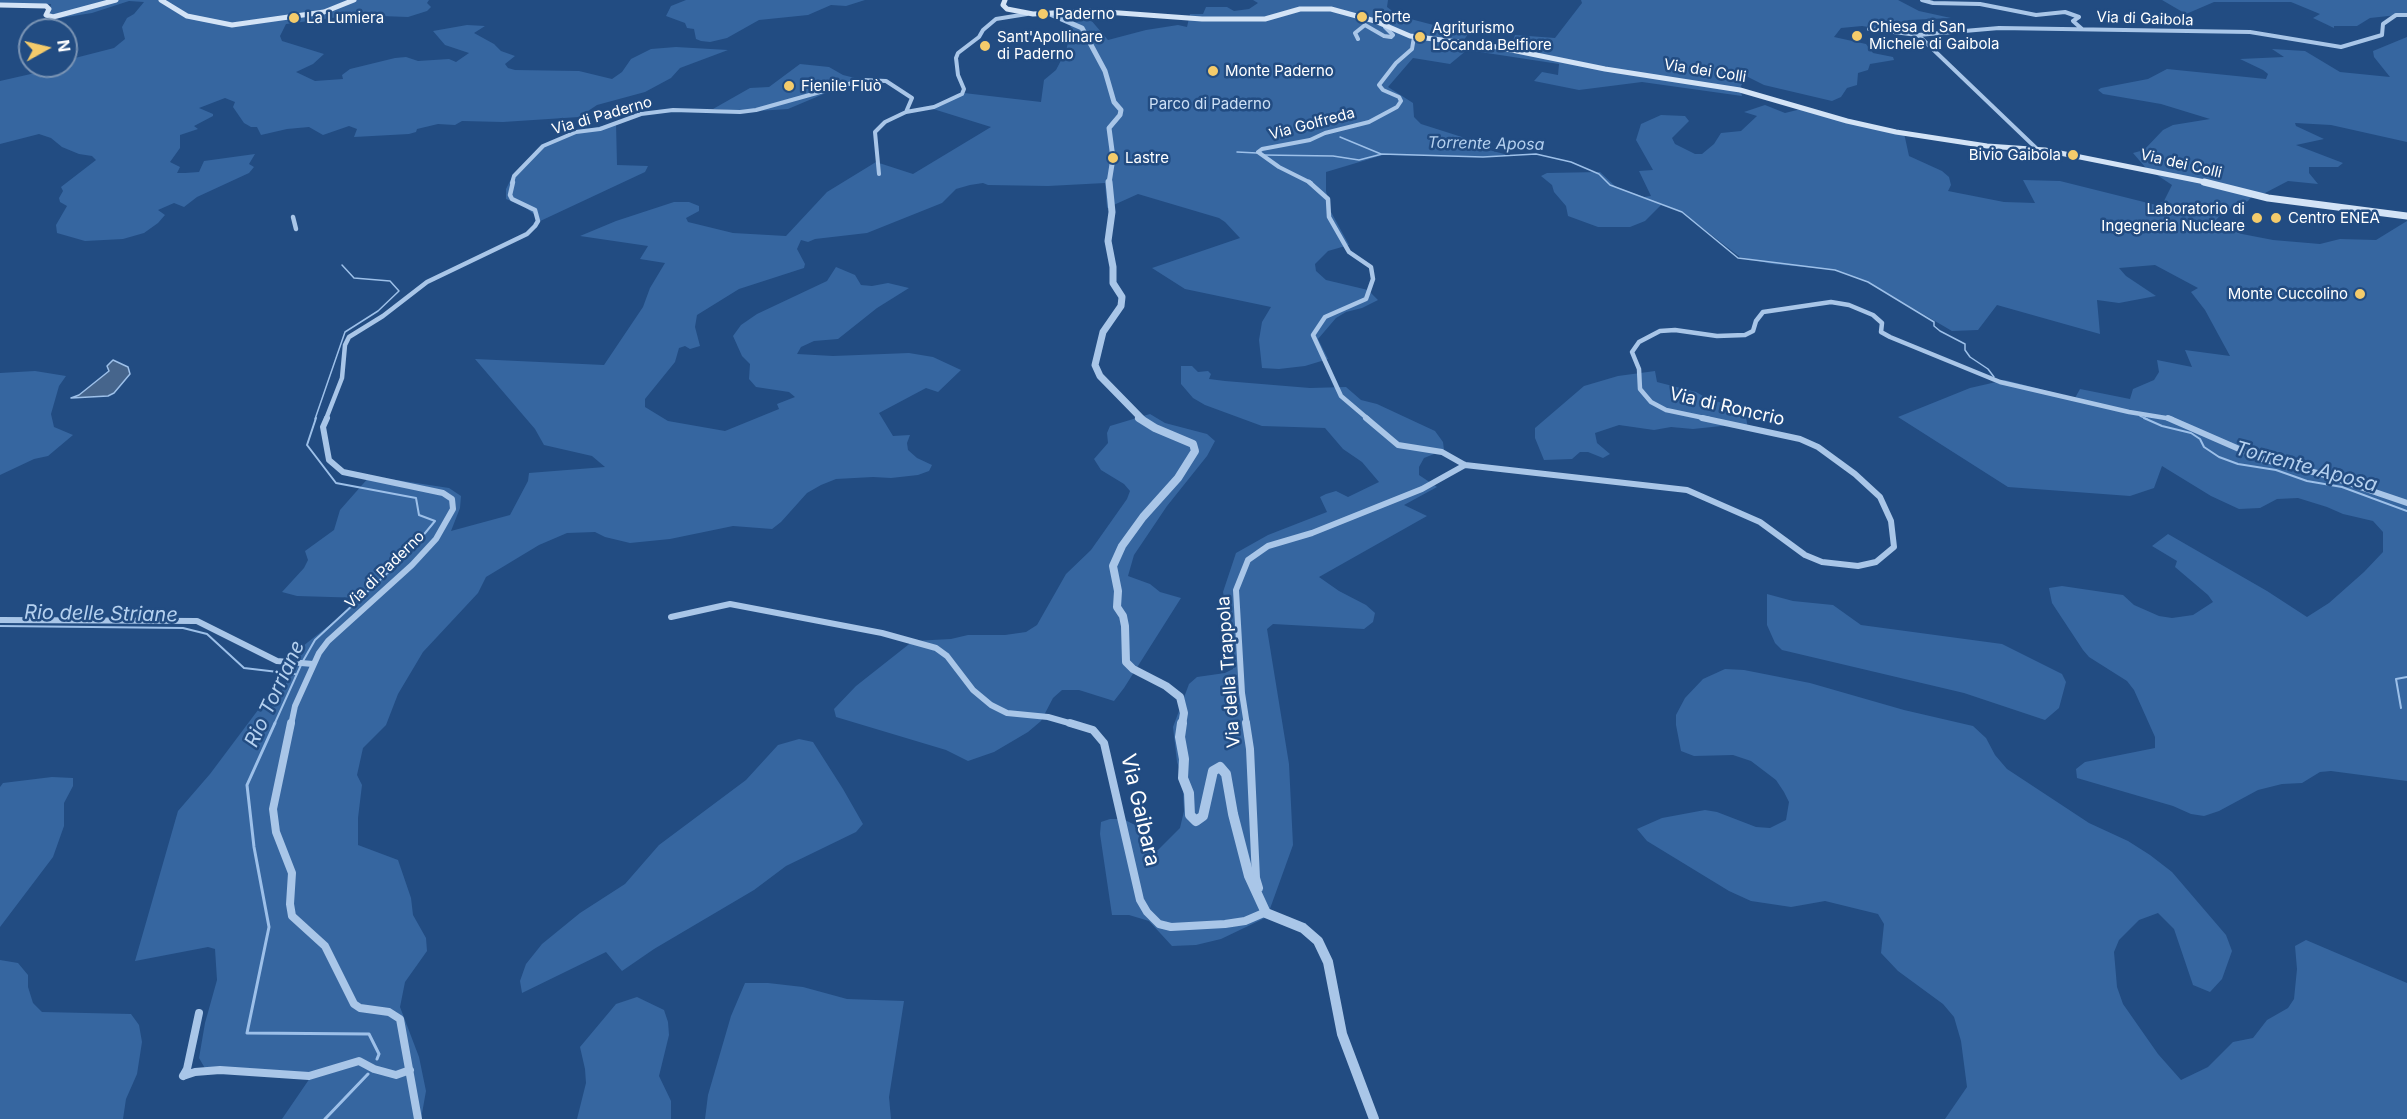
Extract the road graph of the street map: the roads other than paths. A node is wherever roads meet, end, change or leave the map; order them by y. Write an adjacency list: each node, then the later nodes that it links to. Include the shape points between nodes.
1 (116, 0): 6 (main road, via 53,17 46,15 46,6)
2 (161, 0): 3 (main road, via 187,16 232,25 324,12)
3 (354, 0)
4 (1005, 0): 7 (main road, Via dei Colli, via 1006,8)
5 (1922, 0): 12 (street, via 1980,4 2027,14 2065,12 2079,17 2073,21)
6 (0, 5)
7 (1027, 14): 8 (main road, Via dei Colli); 16 (street, via 996,19 958,53 962,94 946,103)
8 (1050, 14): 10 (main road, Via dei Colli, via 1092,11 1264,19 1320,8); 27 (street, via 1082,28 1121,110 1109,128 1113,158 1108,241 1113,283 1122,297 1122,306 1103,332 1095,365 1100,376 1138,417 1193,444 1195,451 1122,546 1113,566 1117,607 1125,626 1126,662 1180,697 1184,713 1180,737 1183,778 1189,793 1190,815 1196,821 1203,816 1213,771 1220,767 1226,774 1249,876)
9 (2407, 15): 12 (street, Via di Gaibola, via 2396,15 2383,24 2382,35 2340,47 2250,32)
10 (1388, 26): 14 (main road, Via dei Colli); 15 (street, via 1385,27 1391,37 1365,25 1355,33)
11 (1869, 29): 13 (street, Via di Gaibola)
12 (2083, 29): 13 (street, Via di Gaibola, via 1999,28)
13 (1918, 35): 17 (street)
14 (1414, 37): 17 (main road, Via dei Colli, via 1497,46 1605,69 1740,90 1896,132 1996,147); 22 (street, Via Golfreda, via 1412,49 1395,63 1379,85 1399,97 1397,107 1370,122 1262,149 1259,153 1323,193 1328,199 1329,217 1349,252 1371,267 1366,299 1325,317 1313,335 1341,396 1398,445 1442,452)
15 (1358, 39)
16 (906, 112): 18 (street, via 875,132); 26 (street, Via di Paderno, via 912,98 886,81 863,80 756,110 641,114 600,129 576,132 540,148 514,176 510,195 535,210 535,226 527,234 426,282 349,337 345,345 342,378 322,427 329,460 343,472 359,477 443,493 452,499 453,509 436,539 328,641)
17 (2036, 148): 19 (main road, Via dei Colli, via 2268,198)
18 (879, 174)
19 (2407, 216)
20 (293, 217): 21 (street)
21 (296, 230)
22 (1465, 465): 23 (street, Via di Roncrio, via 1687,490 1760,522 1805,555 1822,562 1858,566 1876,562 1894,547 1891,521 1880,497 1855,474 1800,439 1666,410 1651,402 1640,389 1632,352 1639,342 1660,331 1745,335 1753,331 1763,312 1831,302 1874,315 1881,323 1881,332 1890,337 2000,382 2169,418 2262,459); 27 (street, Via della Trappola, via 1422,489 1312,533 1268,546 1248,560 1236,590 1256,878)
23 (2407, 503)
24 (670, 617): 27 (street, Via Gaibara, via 730,604 882,633 936,648 948,656 991,705 1007,713 1073,724 1101,736 1140,900 1159,924 1225,924)
25 (0, 620): 26 (street, via 197,621 277,661)
26 (310, 664): 29 (street, via 295,706 273,809 276,832 292,873 291,913 325,946 354,1005 389,1012 400,1019)
27 (1266, 913): 31 (street, via 1303,928 1318,941 1328,962 1342,1034)
28 (198, 1013): 29 (street, via 183,1076 220,1070 309,1076 354,1062 396,1075)
29 (410, 1070): 30 (street)
30 (418, 1119)
31 (1374, 1119)

